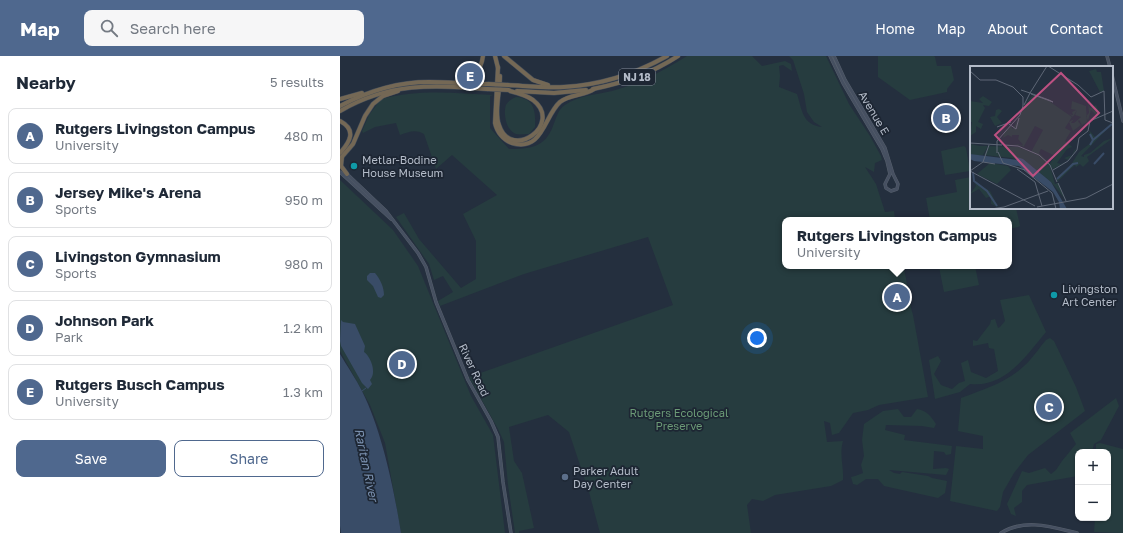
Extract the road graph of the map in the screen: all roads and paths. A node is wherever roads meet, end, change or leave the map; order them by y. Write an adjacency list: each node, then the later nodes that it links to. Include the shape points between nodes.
1 (483, 56): 12 (highway, via 474,75)
2 (495, 56): 9 (highway)
3 (504, 56): 15 (highway, via 533,80)
4 (667, 56): 15 (highway, NJ 18, via 641,69 614,78 582,85)
5 (678, 56): 17 (highway, NJ 18, via 635,77)
6 (830, 56): 31 (street, Avenue E, via 882,148 889,172)
7 (834, 56): 32 (street, Avenue E, via 845,80 883,143)
8 (1107, 56): 10 (street)
9 (498, 66): 16 (highway, via 499,127 511,139 528,139 540,127 540,110 532,99); 17 (highway, via 495,123 502,136 514,143 527,143 537,137 554,108 563,100)
10 (1110, 66)
11 (1113, 79): 23 (street)
12 (452, 83): 14 (highway, NJ 18); 18 (highway, NJ 18, via 416,82 379,89)
13 (416, 86): 14 (highway, NJ 18); 18 (highway, NJ 18); 27 (highway, via 383,96 373,104 355,140)
14 (487, 87): 16 (highway, NJ 18, bridge)
15 (556, 87): 16 (highway, NJ 18)
16 (509, 89): 17 (highway, NJ 18, via 554,93)
17 (594, 89)
18 (372, 93): 19 (highway, via 366,92); 22 (highway, NJ 18)
19 (350, 98): 20 (highway); 21 (highway)
20 (340, 99)
21 (340, 106)
22 (340, 111)
23 (1123, 121)
24 (342, 122): 25 (highway, via 350,130)
25 (346, 147): 26 (highway); 27 (highway)
26 (340, 150)
27 (341, 156): 30 (highway, via 341,166)
28 (340, 167): 30 (street, River Road)
29 (340, 172): 33 (street, River Road)
30 (347, 174): 33 (street, River Road, via 384,208)
31 (887, 180): 32 (street); 32 (street, via 886,188 891,191 898,187)
32 (896, 180)
33 (395, 223): 34 (street, River Road, via 423,260 436,302 468,380 496,431 500,443)
34 (511, 533)
35 (1001, 533): 36 (street, via 1016,526 1032,525)
36 (1077, 533)

